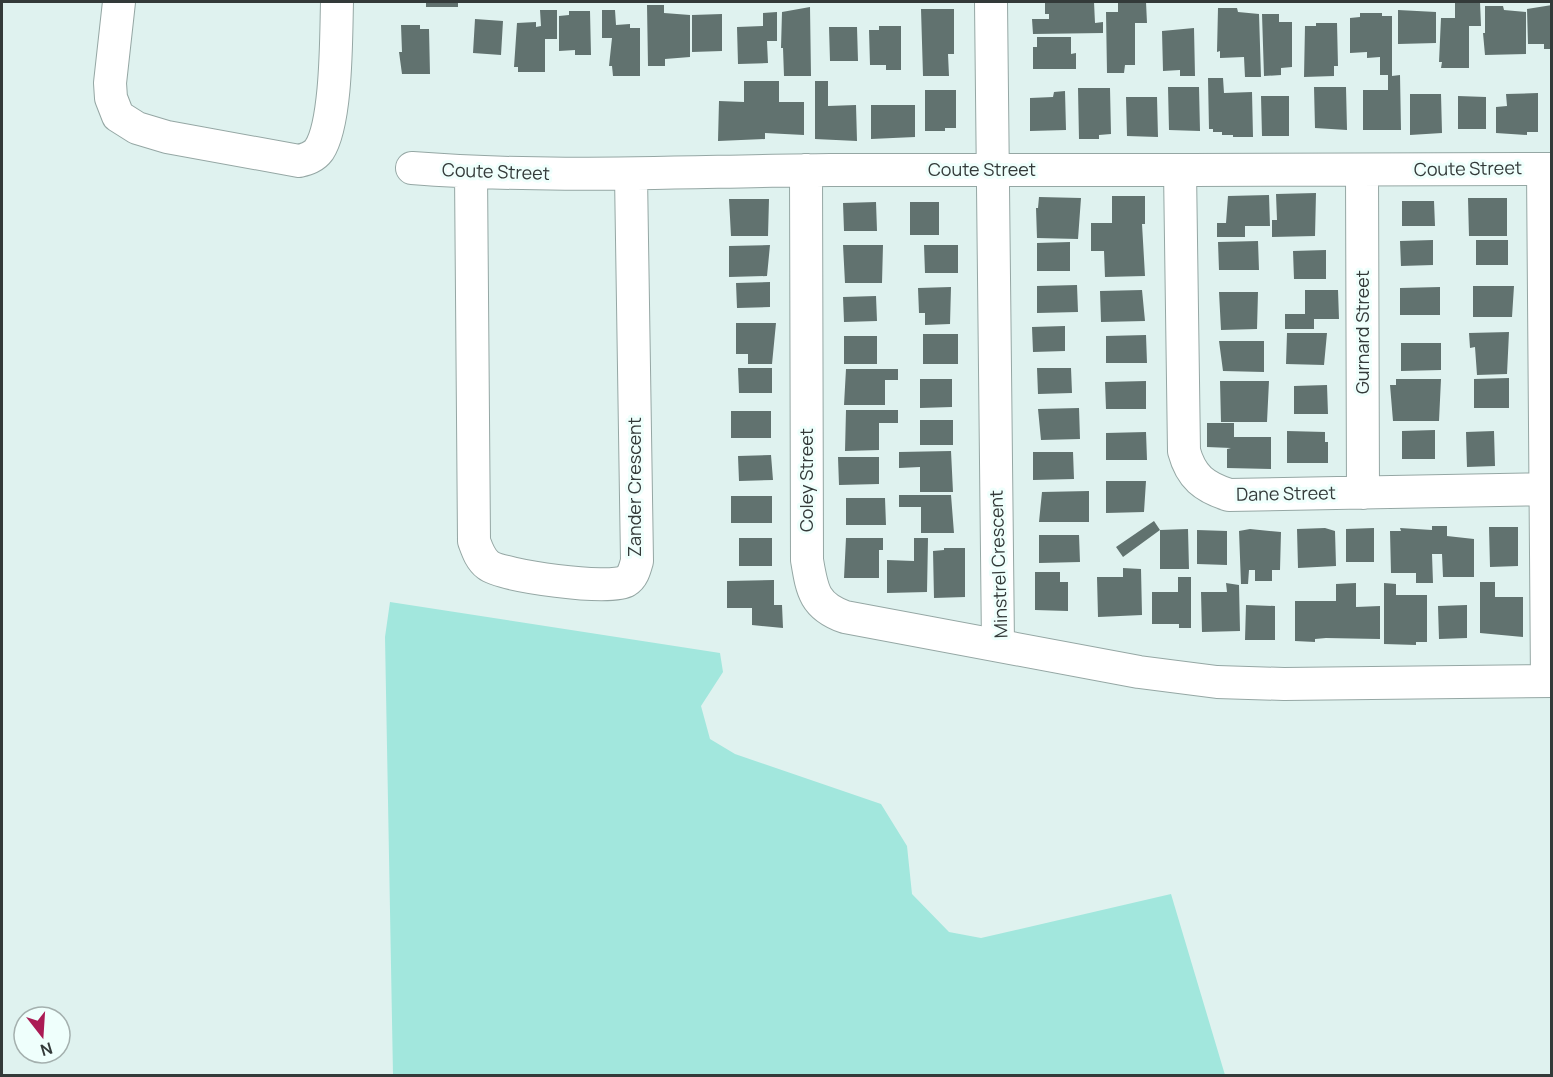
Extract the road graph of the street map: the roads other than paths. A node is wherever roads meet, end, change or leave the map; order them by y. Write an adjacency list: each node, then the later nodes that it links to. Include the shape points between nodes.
1 (119, 2): 2 (street, via 110,83 118,116 137,128 167,137 299,161 318,151 327,130)
2 (336, 2)
3 (991, 2): 7 (street, Minstrel Crescent)
4 (412, 168): 10 (street, Coute Street)
5 (1547, 169): 9 (street, Coute Street); 12 (street)
6 (806, 170): 7 (street, Coute Street); 11 (street, Coute Street); 14 (street, Coley Street, via 807,560 815,595 831,612 845,617)
7 (992, 170): 8 (street, Coute Street); 14 (street, Minstrel Crescent)
8 (1180, 170): 9 (street, Coute Street); 13 (street, Dane Street, via 1184,452 1189,468 1210,489 1229,495)
9 (1362, 171): 13 (street, Gurnard Street)
10 (471, 172): 11 (street, Coute Street); 11 (street, Zander Crescent, via 474,541 489,566 504,572 594,585 627,581 637,561)
11 (631, 175)
12 (1547, 489): 13 (street, Dane Street); 15 (street)
13 (1363, 492)
14 (998, 645): 15 (street, Minstrel Crescent, via 1139,672 1218,682)
15 (1549, 681)

